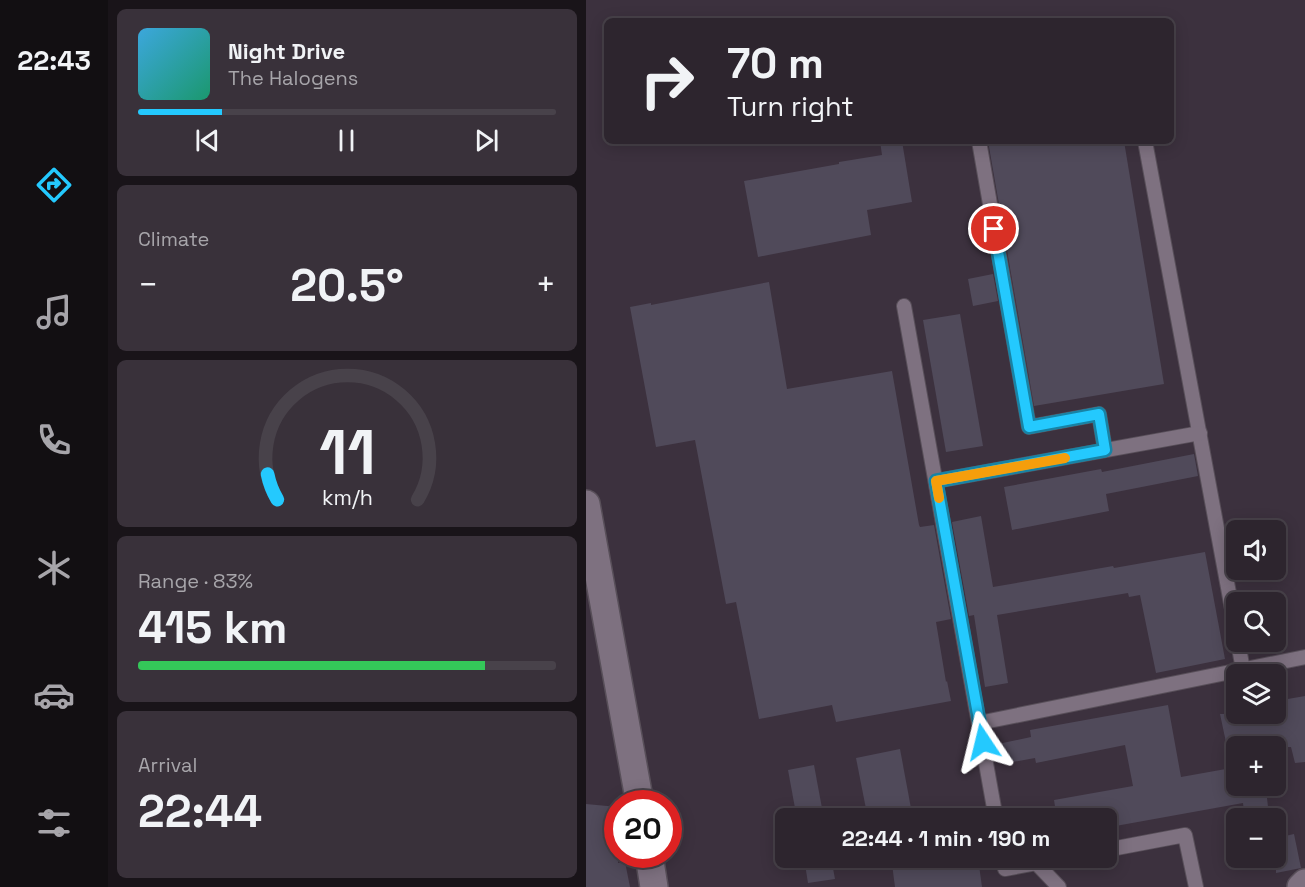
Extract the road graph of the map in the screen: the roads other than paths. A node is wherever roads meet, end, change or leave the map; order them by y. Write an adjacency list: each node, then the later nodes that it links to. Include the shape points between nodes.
1 (980, 144): 5 (lane, via 1029,427 1099,414)
2 (1146, 144): 4 (lane)
3 (904, 306): 6 (lane)
4 (1200, 433): 5 (lane); 8 (lane)
5 (1105, 450): 6 (lane)
6 (936, 481): 12 (lane)
7 (586, 504): 13 (street)
8 (1229, 592)
9 (1304, 657): 10 (lane)
10 (1271, 664)
11 (1226, 673): 12 (lane)
12 (979, 723): 14 (lane)
13 (637, 790)
14 (994, 808)
15 (1117, 848): 21 (lane, via 1185,835)
16 (651, 868): 19 (street)
17 (1041, 868): 20 (lane)
18 (1304, 883): 22 (street)
19 (654, 887)
20 (1059, 887)
21 (1196, 887)
22 (1301, 887)

